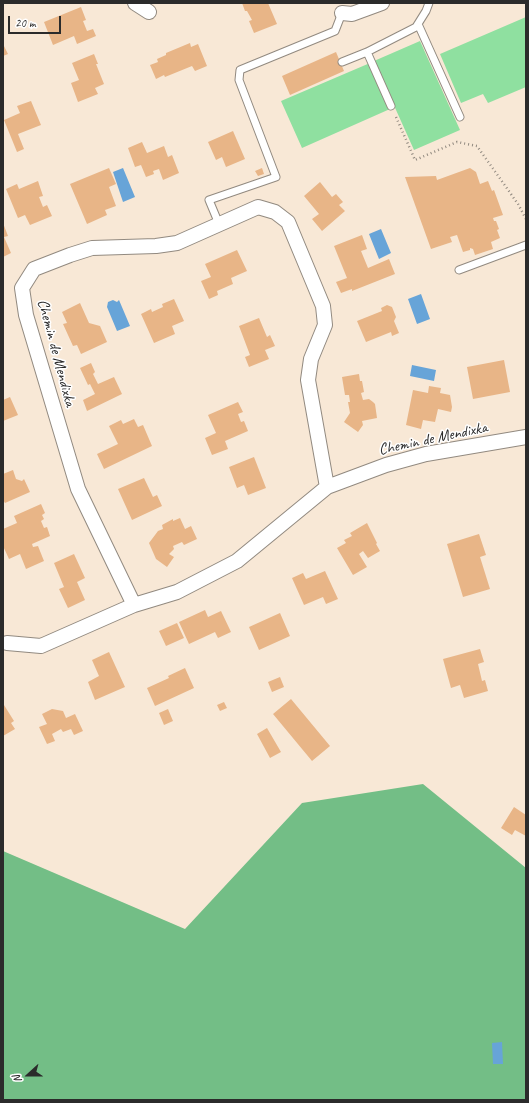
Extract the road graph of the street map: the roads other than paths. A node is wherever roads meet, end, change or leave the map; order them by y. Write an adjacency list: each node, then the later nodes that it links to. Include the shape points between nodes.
1 (135, 3): 4 (street)
2 (382, 3): 5 (street, via 352,14)
3 (429, 3): 6 (lane)
4 (149, 12)
5 (342, 14): 11 (lane, via 335,31 240,70 239,80 276,177 209,200)
6 (418, 24): 7 (lane); 10 (lane)
7 (367, 52): 8 (lane); 9 (lane)
8 (342, 62)
9 (391, 106)
10 (460, 117)
11 (219, 224): 15 (street, Chemin de Mendixka, via 258,207 275,212 288,222 323,306 325,324 311,359 308,380); 16 (street, Chemin de Mendixka, via 177,243 92,248 70,254 34,269 22,288 26,315 78,489)
12 (526, 245): 13 (lane)
13 (459, 270)
14 (526, 437): 15 (street, Chemin de Mendixka, via 426,454 386,465)
15 (327, 487): 16 (street, Chemin de Mendixka, via 237,562 177,592)
16 (134, 606): 17 (street, via 41,646)
17 (7, 643)

